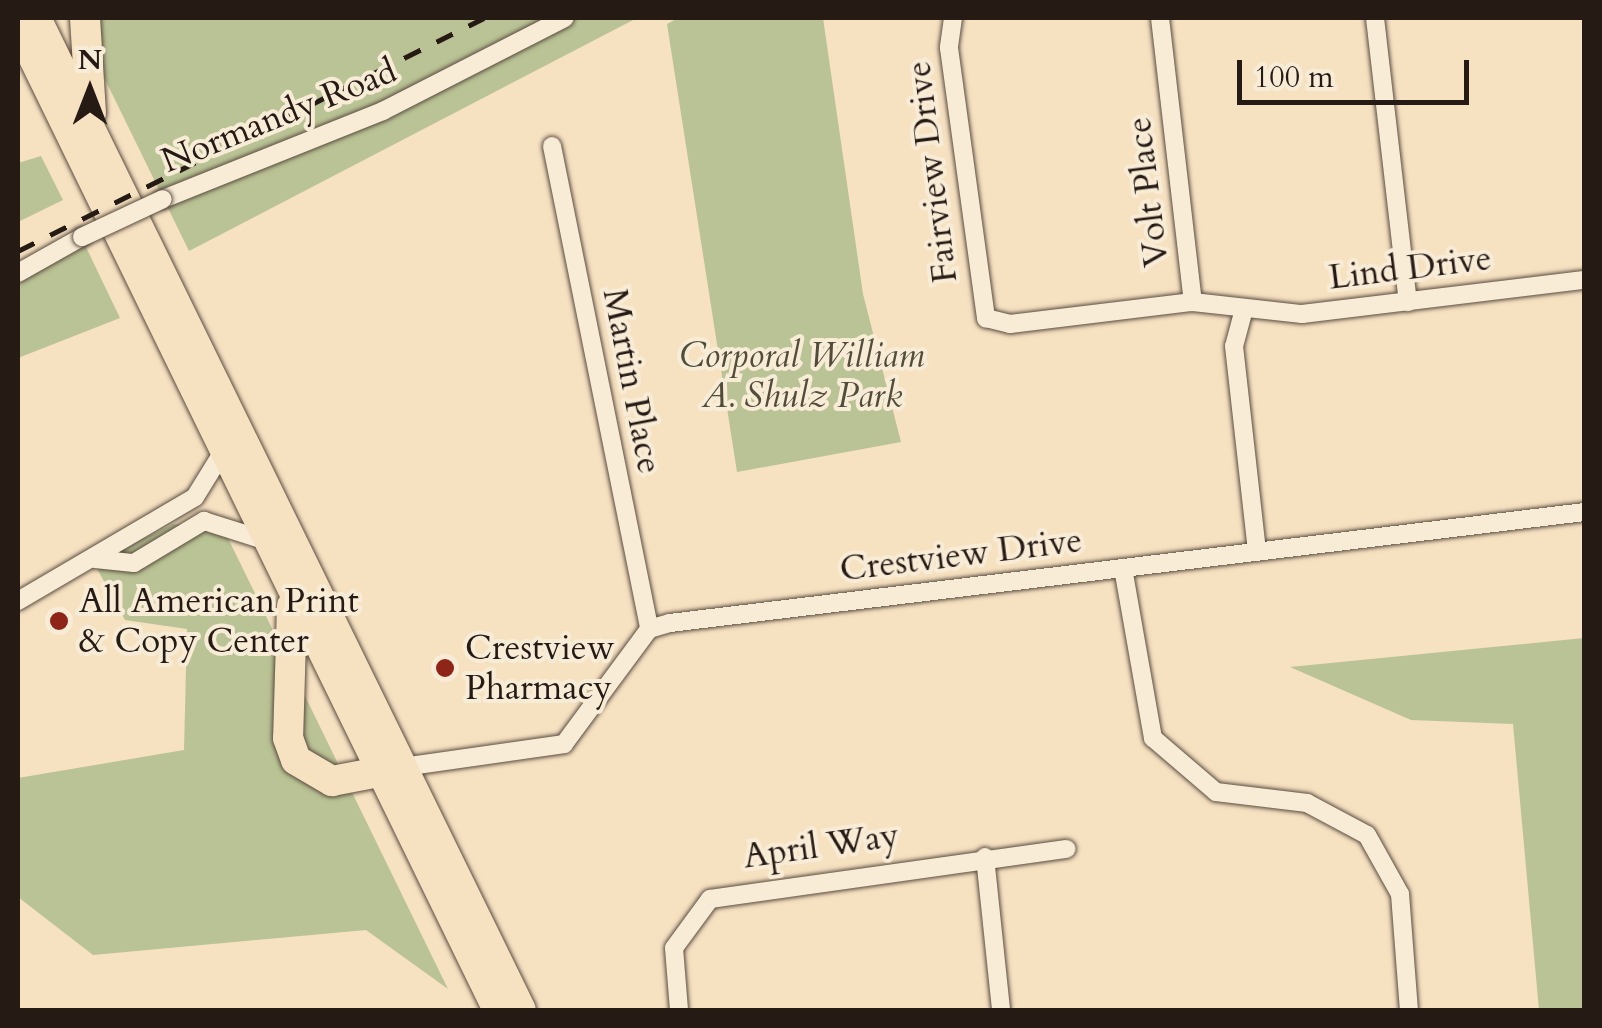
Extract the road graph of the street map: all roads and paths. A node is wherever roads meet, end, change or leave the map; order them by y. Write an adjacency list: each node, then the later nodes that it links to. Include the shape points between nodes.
1 (36, 18): 9 (highway)
2 (86, 18): 9 (highway)
3 (565, 18): 10 (street, Normandy Road, bridge, via 383,111 163,199)
4 (953, 18): 12 (street, Fairview Drive, via 949,48 986,318 1010,324)
5 (1160, 18): 12 (street, Volt Place)
6 (1375, 18): 13 (street)
7 (18, 23): 15 (highway)
8 (552, 146): 23 (street, Martin Place)
9 (100, 150): 24 (highway)
10 (18, 273)
11 (1584, 280): 13 (street, Lind Drive)
12 (1193, 302): 14 (street, Volt Place)
13 (1408, 302): 14 (street, Lind Drive, via 1302,314)
14 (1244, 309): 18 (street, via 1234,346)
15 (220, 455): 17 (highway); 19 (street, via 196,496)
16 (1584, 512): 18 (street, Crestview Drive)
17 (261, 538): 19 (street, via 204,521 126,566); 22 (highway)
18 (1257, 552): 20 (street, Crestview Drive)
19 (95, 559): 21 (street)
20 (1123, 568): 23 (street, Crestview Drive); 31 (street, via 1153,738 1216,792 1307,804 1367,835 1400,894)
21 (18, 601)
22 (292, 603): 24 (highway); 24 (highway, via 288,738 296,760 332,781)
23 (649, 629): 24 (street, via 564,744)
24 (394, 770): 27 (highway); 28 (highway)
25 (1068, 849): 26 (street, April Way)
26 (984, 857): 29 (street, April Way, via 710,898 674,948); 30 (street)
27 (498, 1010)
28 (521, 1010)
29 (679, 1010)
30 (1001, 1010)
31 (1409, 1010)

